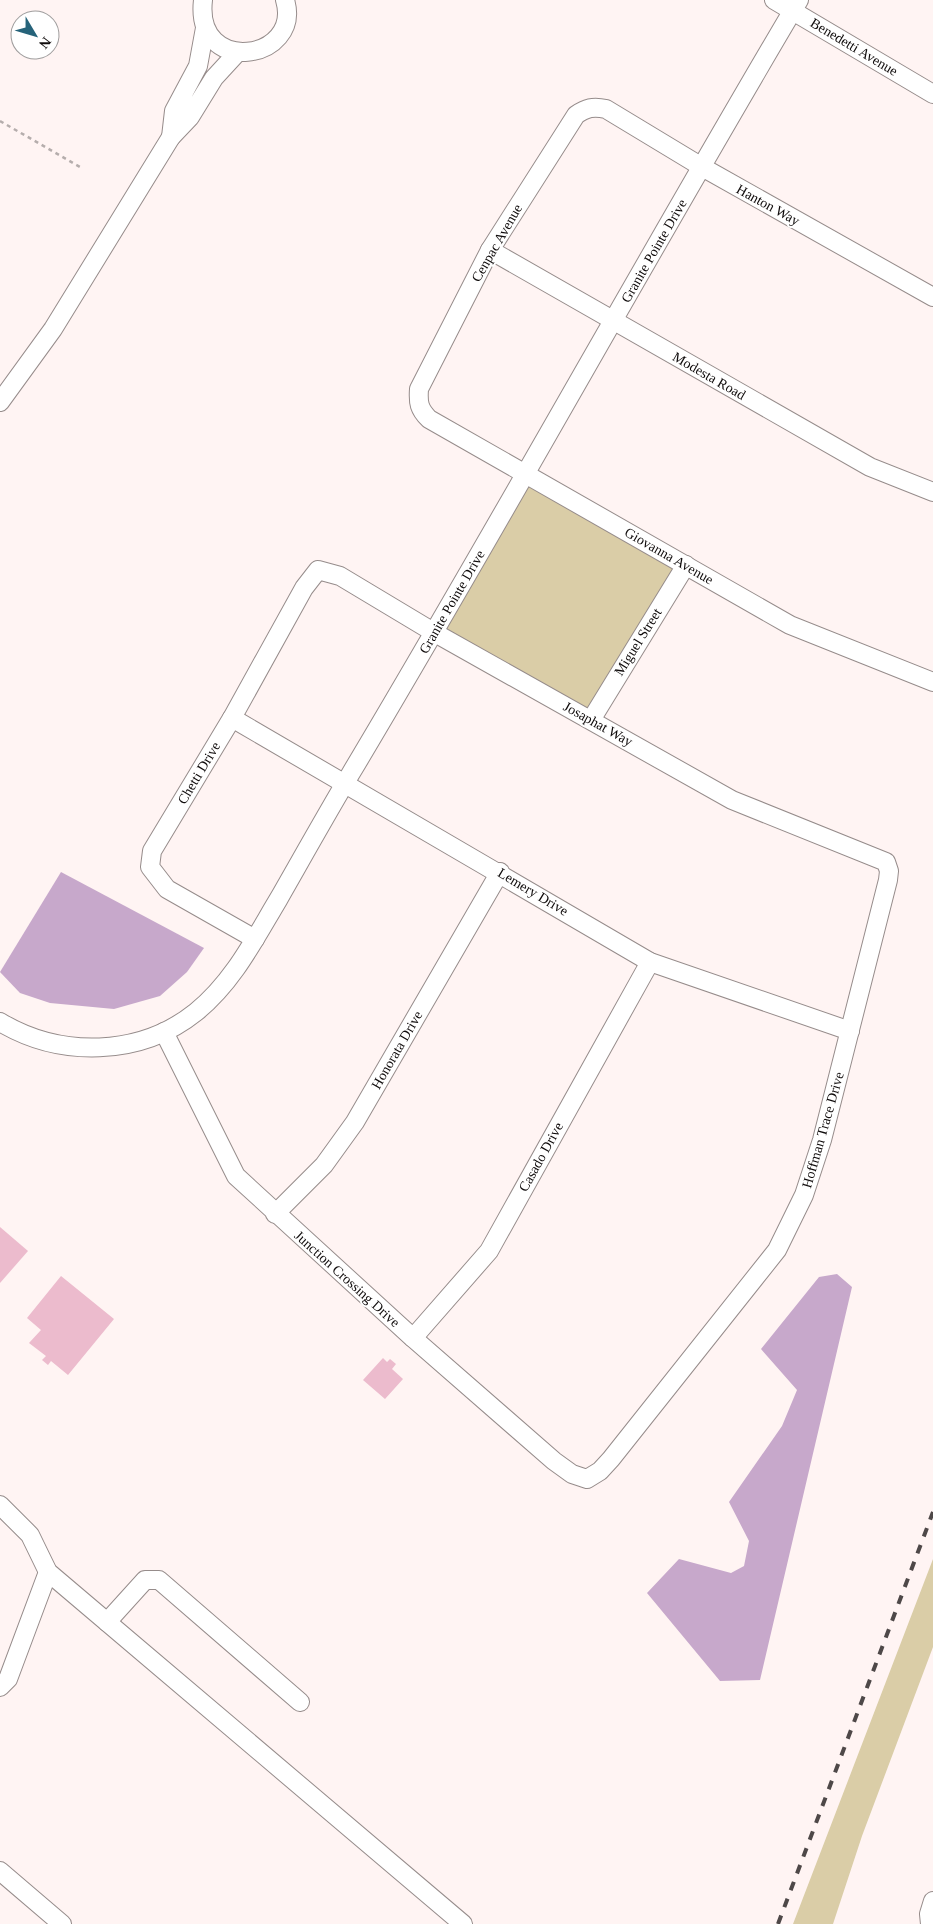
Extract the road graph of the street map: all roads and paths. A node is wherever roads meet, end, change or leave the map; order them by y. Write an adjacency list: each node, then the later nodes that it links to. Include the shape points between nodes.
1 (286, 0): 5 (street, via 287,17 274,41 263,49)
2 (774, 0): 3 (street, Benedetti Avenue)
3 (796, 5): 6 (street, Benedetti Avenue); 11 (street, Granite Pointe Drive)
4 (200, 10): 5 (street, via 213,40); 9 (street, via 198,66 174,111)
5 (237, 53): 9 (street, via 214,78 190,117)
6 (933, 94)
7 (606, 109): 11 (street, Hanton Way); 12 (street, Cenpac Avenue, via 597,106 586,108 576,115)
8 (0, 121): 10 (path)
9 (171, 137): 15 (street, via 53,329)
10 (80, 166)
11 (702, 167): 13 (street, Hanton Way); 14 (street, Granite Pointe Drive)
12 (490, 250): 14 (street, Modesta Road); 16 (street, Cenpac Avenue, via 419,389)
13 (933, 297)
14 (613, 321): 17 (street, Granite Pointe Drive); 18 (street, Modesta Road, via 870,467)
15 (0, 402)
16 (418, 406): 17 (street, Giovanna Avenue, via 429,418)
17 (525, 473): 19 (street, Giovanna Avenue); 21 (street, Granite Pointe Drive)
18 (933, 492)
19 (686, 565): 22 (street, Giovanna Avenue, via 790,625); 24 (street, Miguel Street)
20 (318, 570): 21 (street, Josaphat Way, via 340,576); 23 (street, Chetti Drive, via 304,588)
21 (435, 633): 24 (street, Josaphat Way); 25 (street, Granite Pointe Drive)
22 (933, 682)
23 (232, 718): 25 (street, Lemery Drive); 28 (street, Chetti Drive, via 152,851 150,867 167,889)
24 (591, 720): 26 (street, Josaphat Way, via 732,800)
25 (345, 783): 27 (street, Lemery Drive); 28 (street, Granite Pointe Drive)
26 (886, 862): 31 (street, Hoffman Trace Drive, via 888,880)
27 (500, 872): 29 (street, Lemery Drive); 33 (street, Honorata Drive, via 355,1122 324,1165)
28 (255, 939): 32 (street, Granite Pointe Drive, via 220,992)
29 (650, 962): 31 (street, Lemery Drive); 34 (street, Casado Drive, via 489,1250)
30 (0, 1022): 32 (street, Granite Pointe Drive, via 21,1034 64,1047 99,1048 133,1043)
31 (850, 1031): 35 (street, Hoffman Trace Drive, via 804,1195 778,1250 611,1459)
32 (164, 1032): 33 (street, Junction Crossing Drive, via 236,1176)
33 (275, 1214): 34 (street, Junction Crossing Drive)
34 (413, 1338): 35 (street, Junction Crossing Drive, via 554,1461 572,1474)
35 (587, 1479)
36 (0, 1505): 37 (street, via 30,1535)
37 (48, 1572): 38 (street); 39 (street, via 8,1679)
38 (108, 1622): 40 (street, via 145,1580 159,1580); 44 (street)
39 (0, 1687)
40 (300, 1702)
41 (0, 1871): 43 (street)
42 (933, 1902): 45 (street)
43 (62, 1924)
44 (463, 1924)
45 (930, 1924)

